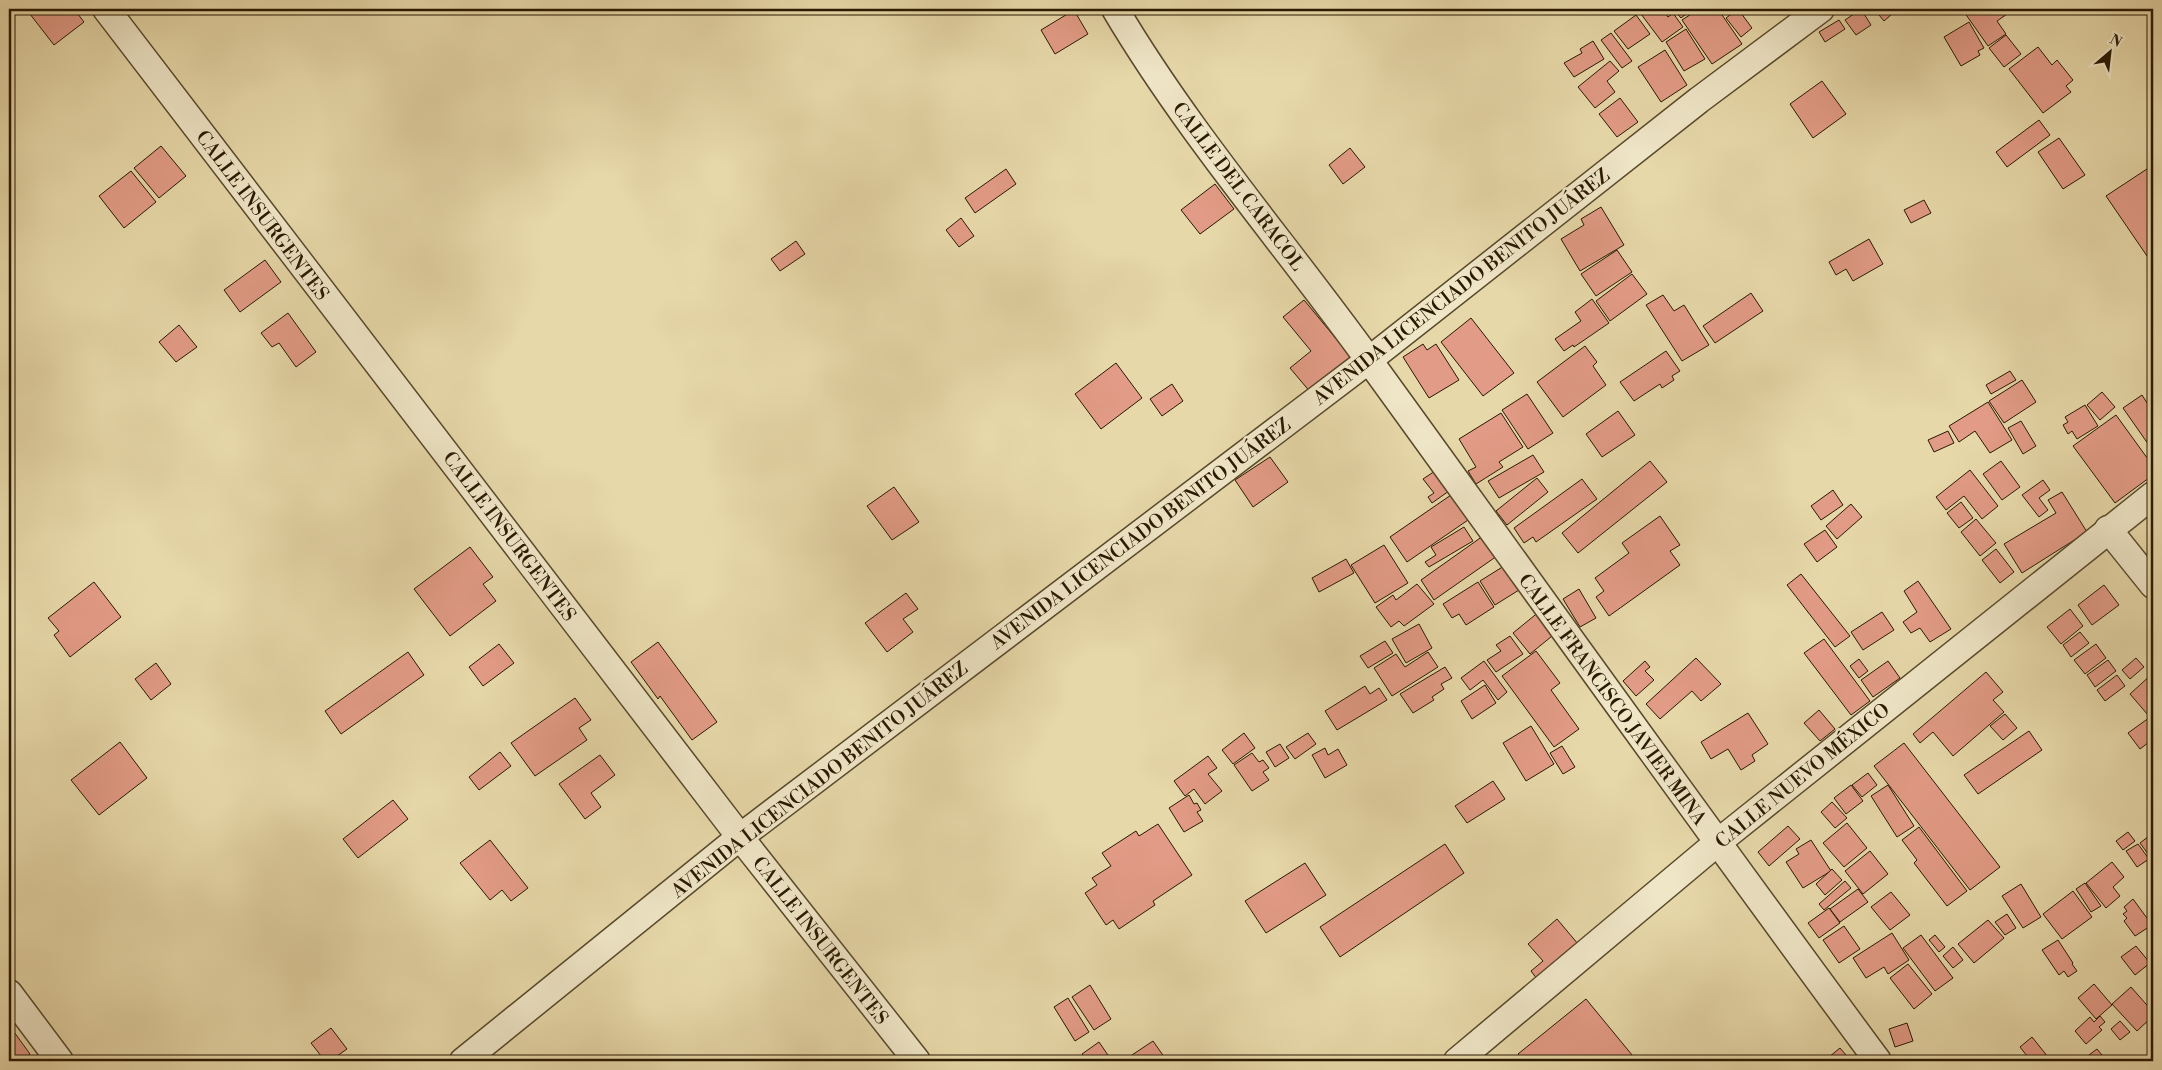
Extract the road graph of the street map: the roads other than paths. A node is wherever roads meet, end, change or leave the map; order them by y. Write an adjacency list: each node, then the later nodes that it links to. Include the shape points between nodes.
1 (106, 9): 8 (street, CALLE INSURGENTES)
2 (1115, 9): 4 (street, CALLE DEL CARACOL, via 1144,58 1192,126)
3 (1821, 9): 4 (street, AVENIDA LICENCIADO BENITO JUÁREZ, via 1692,106)
4 (1369, 360): 8 (street, AVENIDA LICENCIADO BENITO JUÁREZ); 9 (street, CALLE FRANCISCO JAVIER MINA)
5 (2153, 495): 6 (street, CALLE NUEVO MÉXICO)
6 (2108, 529): 7 (street); 9 (street, CALLE NUEVO MÉXICO)
7 (2153, 585)
8 (740, 837): 12 (street, AVENIDA LICENCIADO BENITO JUÁREZ); 13 (street, CALLE INSURGENTES)
9 (1717, 843): 14 (street, CALLE NUEVO MÉXICO); 15 (street, CALLE FRANCISCO JAVIER MINA)
10 (9, 993): 11 (street)
11 (60, 1061)
12 (463, 1061)
13 (916, 1061)
14 (1457, 1061)
15 (1878, 1061)

